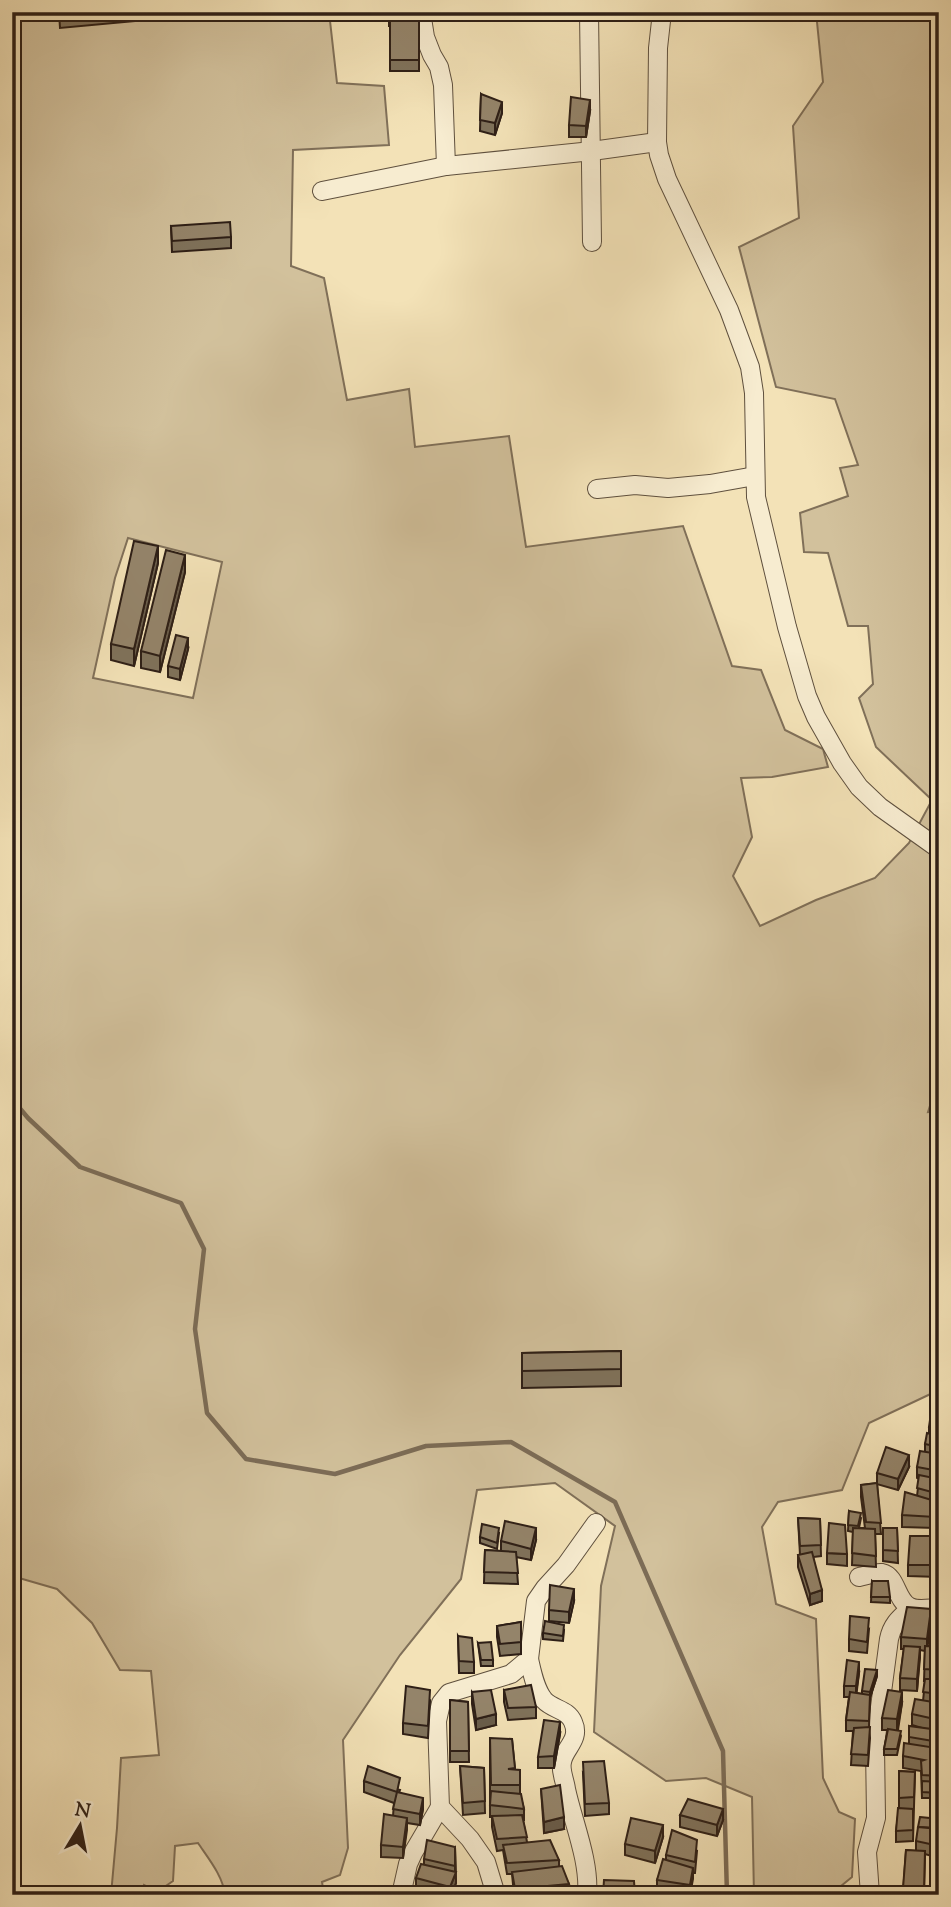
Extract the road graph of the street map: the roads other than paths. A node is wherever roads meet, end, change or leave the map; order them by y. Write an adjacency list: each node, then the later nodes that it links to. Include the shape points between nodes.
1 (421, 12): 6 (street, via 443,85)
2 (589, 12): 5 (street)
3 (662, 12): 4 (street)
4 (657, 142): 5 (street); 9 (street, via 667,179 729,310 750,367)
5 (592, 151): 6 (street); 8 (street)
6 (446, 166): 7 (street)
7 (322, 191)
8 (592, 242)
9 (754, 476): 10 (street, via 668,488); 11 (street, via 787,627 816,717 859,787)
10 (597, 489)
11 (939, 849)
12 (596, 1523): 16 (street, via 536,1601)
13 (859, 1577): 14 (street, via 885,1574)
14 (911, 1608): 15 (street); 21 (street, via 891,1628 888,1639 875,1745 876,1818 867,1852)
15 (939, 1608)
16 (529, 1660): 17 (street, via 511,1674 449,1693 441,1703 437,1721); 20 (street, via 544,1699 567,1713 576,1729 561,1763 587,1872)
17 (440, 1807): 18 (street, via 408,1864); 19 (street, via 486,1862)
18 (401, 1895)
19 (496, 1895)
20 (587, 1895)
21 (870, 1895)

